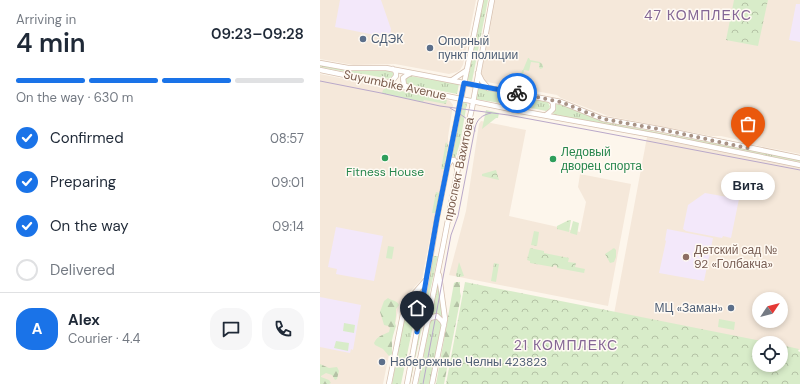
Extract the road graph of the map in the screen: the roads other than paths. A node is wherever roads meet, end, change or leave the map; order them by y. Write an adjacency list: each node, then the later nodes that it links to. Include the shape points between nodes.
1 (481, 0): 6 (main road, проспект Вахитова)
2 (492, 0): 7 (main road, проспект Вахитова)
3 (320, 63): 4 (main road, Suyumbike Avenue, via 348,68)
4 (393, 69): 8 (main road, Suyumbike Avenue); 10 (main road, via 396,76)
5 (320, 70): 10 (main road, Suyumbike Avenue)
6 (467, 70): 9 (main road); 11 (main road, проспект Вахитова)
7 (478, 72): 12 (main road, проспект Вахитова); 14 (main road)
8 (413, 73): 9 (main road, Suyumbike Avenue); 13 (main road, via 403,78 404,84)
9 (452, 80): 11 (main road, Suyumbike Avenue)
10 (386, 83): 13 (main road, Suyumbike Avenue)
11 (464, 83): 12 (main road, Suyumbike Avenue); 16 (main road, проспект Вахитова)
12 (475, 86): 14 (main road, Suyumbike Avenue); 18 (main road, проспект Вахитова)
13 (410, 88): 15 (main road, Suyumbike Avenue)
14 (488, 88): 17 (main road, Suyumbike Avenue)
15 (449, 96): 16 (main road, Suyumbike Avenue); 20 (main road)
16 (461, 99): 18 (main road, Suyumbike Avenue); 20 (main road, проспект Вахитова)
17 (550, 100): 22 (main road, via 553,109); 23 (main road, Suyumbike Avenue, via 603,119)
18 (472, 101): 19 (main road, Suyumbike Avenue); 21 (main road, проспект Вахитова)
19 (485, 104): 21 (main road, via 478,104); 22 (main road, Suyumbike Avenue)
20 (459, 106): 25 (main road, проспект Вахитова)
21 (472, 108): 26 (main road, проспект Вахитова)
22 (546, 115): 24 (main road, Suyumbike Avenue)
23 (800, 158)
24 (800, 165)
25 (446, 170): 26 (main road, via 450,161 454,160); 27 (main road, проспект Вахитова)
26 (457, 173): 28 (main road, проспект Вахитова)
27 (433, 243): 28 (main road, via 436,255); 30 (main road, проспект Вахитова)
28 (444, 246): 29 (main road, проспект Вахитова)
29 (438, 271): 33 (main road, проспект Вахитова); 34 (main road)
30 (427, 278): 31 (main road, via 404,304); 32 (main road, проспект Вахитова)
31 (403, 312): 32 (main road, via 407,308 412,309); 35 (main road)
32 (419, 319): 36 (main road, проспект Вахитова)
33 (428, 322): 34 (main road, via 430,318 437,316); 37 (main road, проспект Вахитова)
34 (444, 325): 38 (main road)
35 (389, 384)
36 (407, 384)
37 (415, 384)
38 (432, 384)

